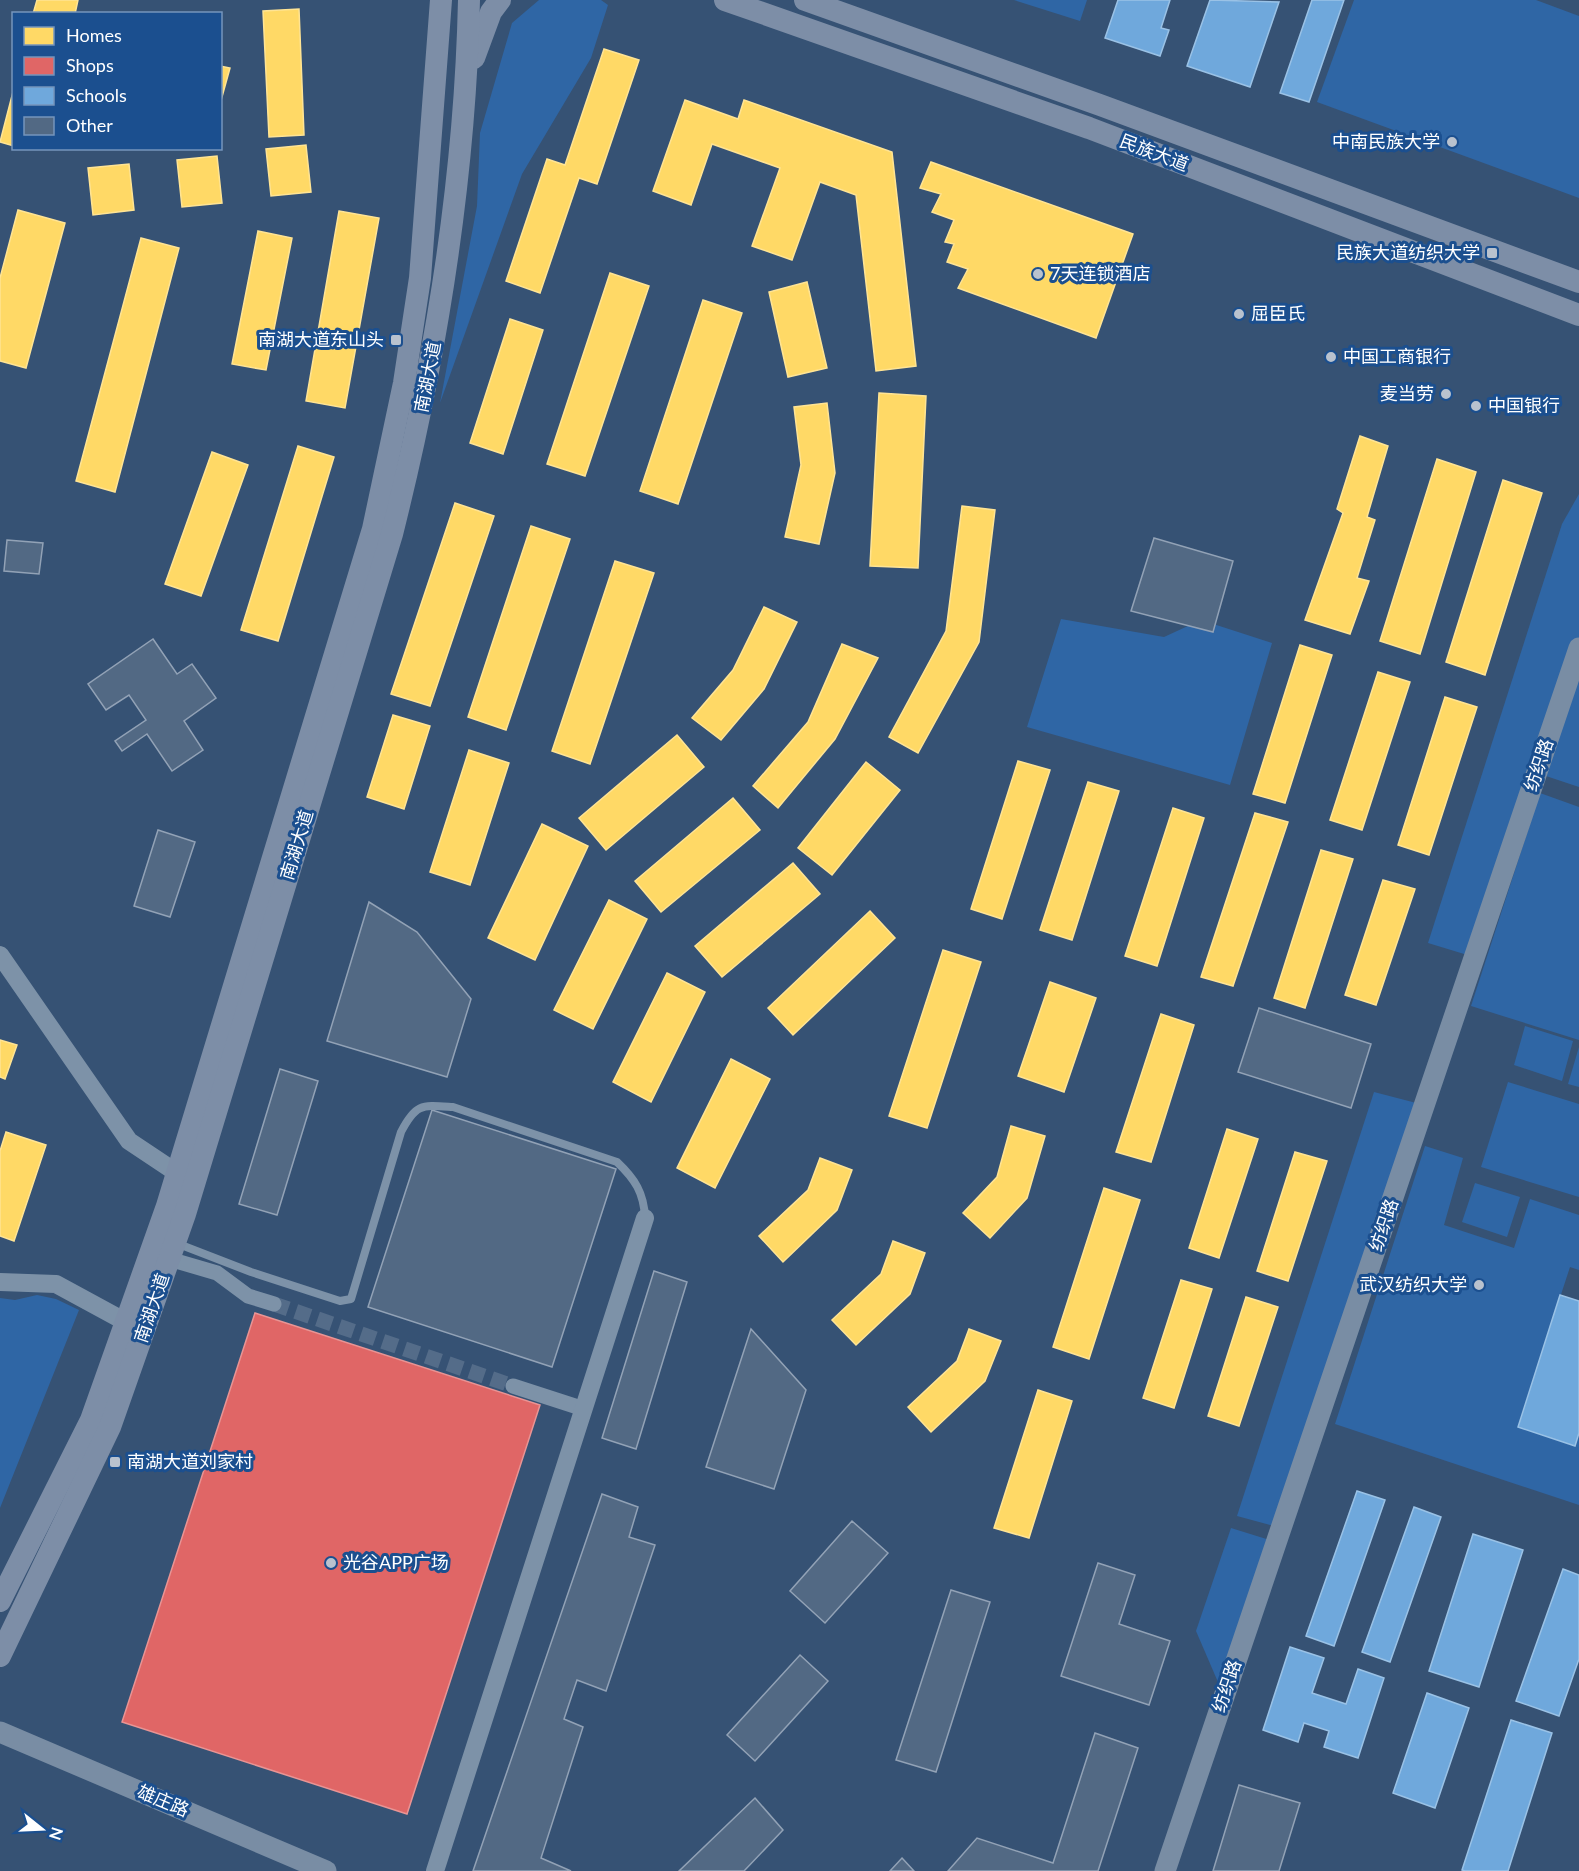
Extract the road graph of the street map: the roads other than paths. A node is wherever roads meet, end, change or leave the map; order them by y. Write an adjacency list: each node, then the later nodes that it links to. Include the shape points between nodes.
1 (470, 0): 6 (main road, 南湖大道)
2 (500, 0): 6 (main road, via 491,12)
3 (725, 0): 8 (main road, 民族大道, via 1089,128)
4 (805, 0): 7 (main road, 民族大道)
5 (439, 3): 11 (main road, 南湖大道, via 420,278 404,383 378,507)
6 (468, 76): 11 (main road, 南湖大道, via 440,311 415,442 392,534)
7 (1579, 282)
8 (1579, 315)
9 (1579, 648): 25 (main road, 纺织路)
10 (0, 956): 11 (street, via 129,1141)
11 (186, 1176): 13 (main road, 南湖大道); 16 (main road, 南湖大道)
12 (645, 1218): 13 (lane, via 644,1200 635,1179 617,1162 453,1107 424,1106 412,1112 401,1132 351,1299 340,1301); 18 (street)
13 (172, 1250): 15 (street, via 217,1273 248,1296); 16 (main road, 南湖大道)
14 (0, 1282): 16 (street, via 56,1284)
15 (274, 1304)
16 (134, 1327): 19 (main road, 南湖大道); 20 (main road, 南湖大道, via 110,1427)
17 (513, 1386): 18 (street)
18 (584, 1409): 24 (street)
19 (0, 1601)
20 (0, 1656)
21 (0, 1732): 22 (main road, 雄庄路)
22 (294, 1865): 23 (main road, 雄庄路)
23 (326, 1871)
24 (435, 1871)
25 (1165, 1871)

